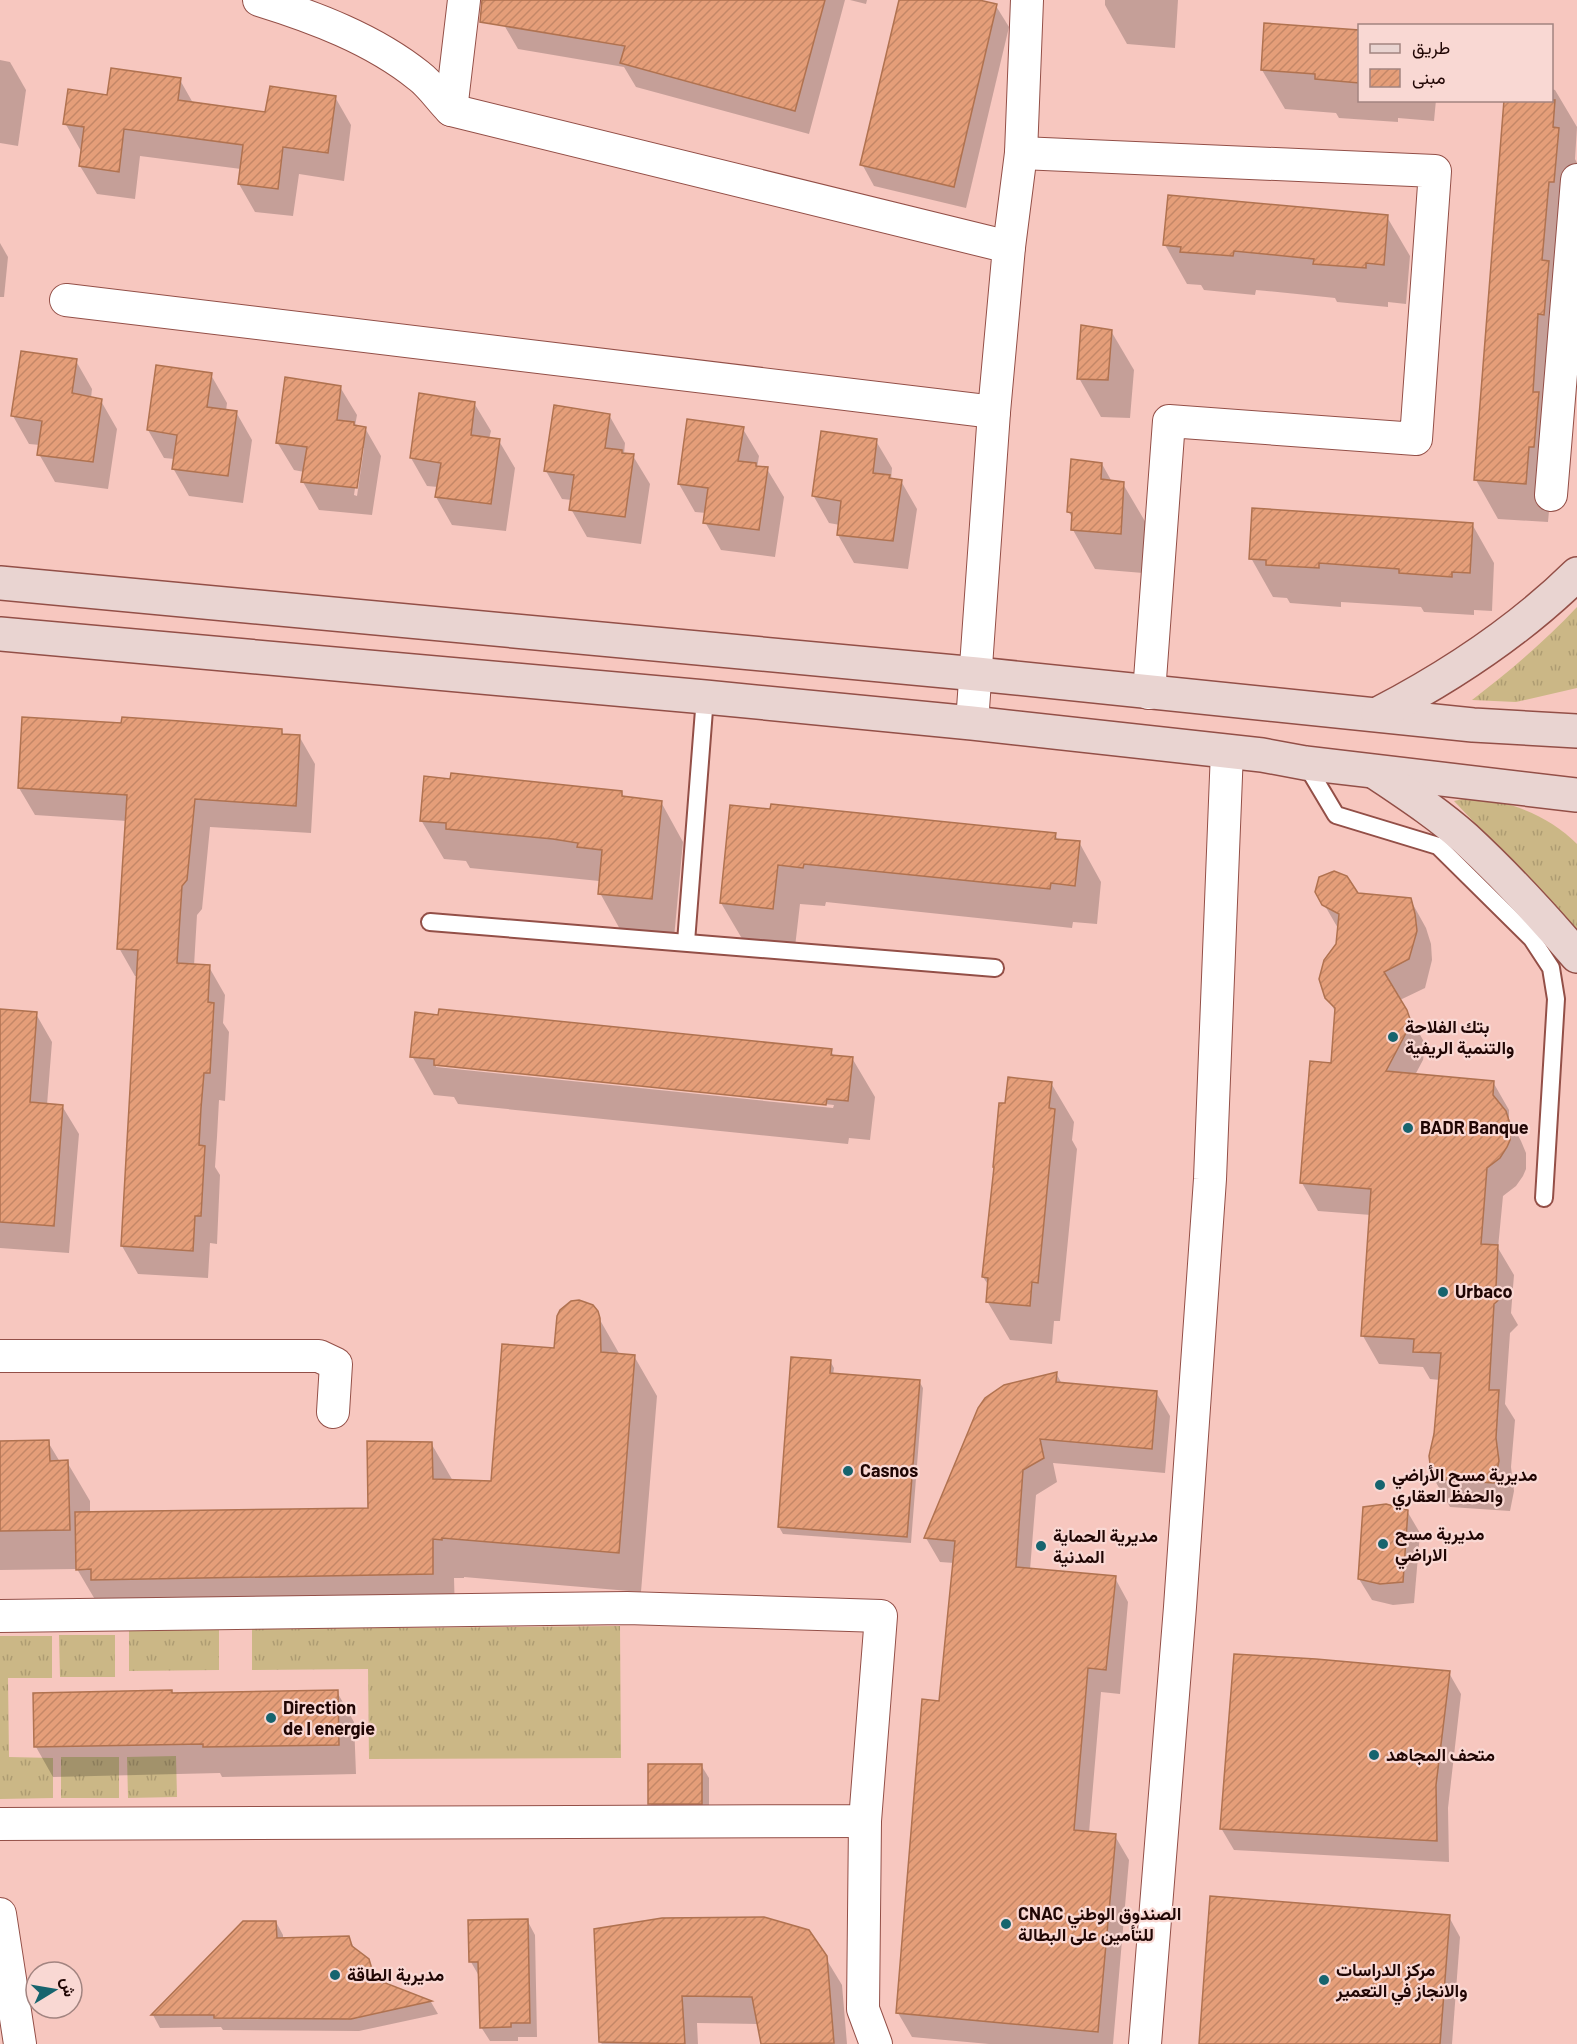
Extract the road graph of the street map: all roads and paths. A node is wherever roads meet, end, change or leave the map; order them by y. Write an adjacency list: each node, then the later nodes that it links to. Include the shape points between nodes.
1 (259, 0): 4 (street, via 327,24 380,50 420,76)
2 (464, 0): 4 (street)
3 (1026, 0): 5 (street)
4 (451, 110): 7 (street)
5 (1021, 153): 7 (street); 15 (street, via 1435,171 1416,439 1169,421)
6 (1577, 180): 10 (street)
7 (1009, 248): 9 (street)
8 (66, 300): 9 (street)
9 (994, 412): 14 (street)
10 (1551, 495)
11 (1577, 574): 17 (main road, via 1525,621 1472,660)
12 (0, 583): 14 (main road)
13 (0, 634): 16 (main road)
14 (977, 674): 15 (main road); 18 (street)
15 (1149, 693): 17 (main road)
16 (705, 697): 18 (main road); 25 (lane)
17 (1378, 714): 19 (main road)
18 (972, 723): 20 (main road)
19 (1577, 732)
20 (1227, 751): 21 (main road); 37 (street, via 1209,1191)
21 (1305, 763): 22 (main road); 28 (lane, via 1335,815 1438,846 1532,939 1551,968 1556,999)
22 (1371, 770): 23 (main road); 26 (main road, via 1464,838)
23 (1577, 795)
24 (430, 922): 25 (lane)
25 (686, 942): 27 (lane)
26 (1577, 956)
27 (994, 968)
28 (1544, 1198)
29 (0, 1356): 30 (street, via 320,1356 336,1364)
30 (333, 1412)
31 (0, 1616): 32 (street, via 627,1608 881,1616)
32 (865, 1821): 33 (street); 36 (street, via 863,2009)
33 (0, 1824)
34 (0, 1914): 35 (street)
35 (20, 2044)
36 (876, 2044)
37 (1145, 2044)

